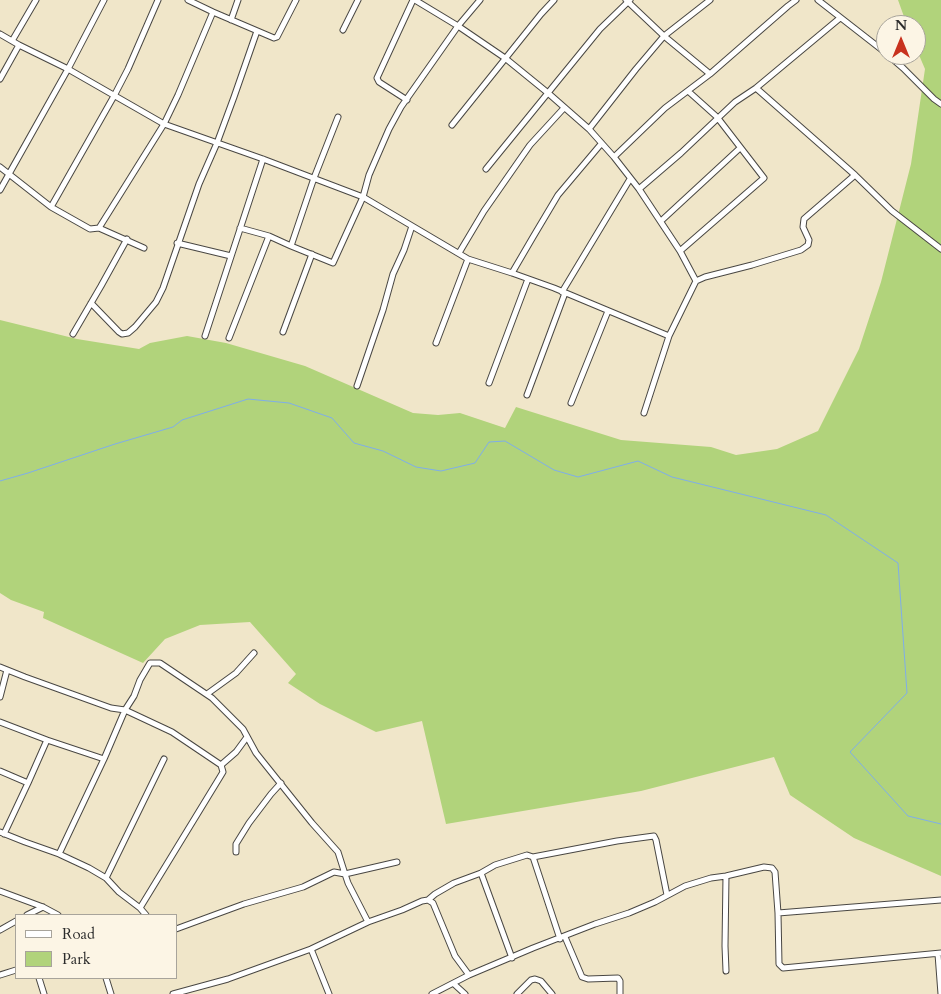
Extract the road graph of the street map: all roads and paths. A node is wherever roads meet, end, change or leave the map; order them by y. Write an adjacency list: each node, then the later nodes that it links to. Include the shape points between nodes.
1 (36, 0): 23 (street)
2 (104, 0): 28 (street)
3 (158, 0): 34 (street)
4 (188, 0): 15 (street)
5 (238, 0): 17 (street)
6 (296, 0): 20 (street, via 277,37)
7 (358, 0): 19 (street)
8 (414, 0): 18 (street); 35 (street, via 377,78)
9 (480, 0): 18 (street)
10 (554, 0): 26 (street)
11 (628, 0): 22 (street); 33 (street)
12 (710, 0): 22 (street)
13 (796, 0): 29 (street)
14 (818, 0): 16 (street)
15 (213, 12): 17 (street); 40 (street)
16 (840, 18): 25 (street); 31 (street)
17 (231, 20): 20 (street)
18 (458, 26): 26 (street); 35 (street)
19 (343, 30)
20 (257, 31): 43 (street)
21 (0, 34): 23 (street)
22 (664, 36): 29 (street); 42 (street)
23 (12, 41): 24 (street)
24 (19, 46): 28 (street); 30 (street)
25 (876, 46)
26 (505, 58): 33 (street); 41 (street)
27 (900, 65): 36 (street)
28 (68, 69): 34 (street); 50 (street)
29 (710, 74): 32 (street)
30 (0, 79)
31 (756, 88): 39 (street); 51 (street)
32 (688, 91): 39 (street); 46 (street, via 665,108)
33 (548, 93): 37 (street); 49 (street)
34 (114, 96): 40 (street); 57 (street)
35 (407, 100): 56 (street, via 389,130)
36 (941, 104)
37 (564, 108): 42 (street); 69 (street, via 530,145)
38 (338, 117): 52 (street)
39 (717, 117): 45 (street); 54 (street)
40 (164, 124): 43 (street); 60 (street)
41 (452, 125)
42 (588, 129): 44 (street)
43 (217, 143): 47 (street); 64 (street)
44 (601, 144): 46 (street); 73 (street, via 558,194)
45 (740, 148): 58 (street); 68 (street, via 764,178)
46 (614, 157): 53 (street)
47 (264, 159): 52 (street); 61 (street)
48 (0, 166): 50 (street)
49 (486, 169)
50 (9, 174): 55 (street); 57 (street)
51 (855, 175): 67 (street, via 892,211); 75 (street, via 804,219 803,227 810,240 801,250)
52 (314, 178): 56 (street); 65 (street)
53 (630, 179): 54 (street); 76 (street)
54 (640, 189): 58 (street)
55 (0, 190)
56 (363, 197): 59 (street); 70 (street, via 333,263)
57 (52, 207): 60 (street, via 90,229)
58 (661, 221): 68 (street)
59 (412, 226): 69 (street); 86 (street)
60 (99, 228): 63 (street)
61 (240, 228): 62 (street); 71 (street)
62 (269, 236): 65 (street); 83 (street)
63 (126, 240): 66 (street); 77 (street)
64 (178, 243): 71 (street); 77 (street, via 156,302 128,333 118,332)
65 (291, 246): 70 (street)
66 (144, 248)
67 (941, 249)
68 (680, 251): 75 (street)
69 (459, 253): 72 (street)
70 (312, 254): 79 (street)
71 (231, 256): 81 (street)
72 (468, 259): 73 (street); 84 (street)
73 (512, 273): 74 (street)
74 (528, 279): 76 (street); 85 (street)
75 (696, 281): 82 (street)
76 (564, 293): 78 (street); 87 (street)
77 (91, 303): 80 (street)
78 (608, 311): 82 (street); 88 (street)
79 (283, 332)
80 (73, 334)
81 (205, 336)
82 (669, 336): 89 (street)
83 (230, 338)
84 (436, 343)
85 (489, 383)
86 (357, 386)
87 (528, 395)
88 (572, 402)
89 (644, 413)
90 (254, 653): 93 (street, via 236,673)
91 (0, 667): 92 (street)
92 (7, 670): 94 (street); 95 (street, via 111,708)
93 (207, 694): 95 (street, via 160,663 150,663); 97 (street, via 233,718)
94 (0, 697)
95 (125, 710): 99 (street); 101 (street, via 172,732)
96 (0, 722): 98 (street)
97 (247, 737): 101 (street); 104 (street)
98 (47, 740): 99 (street); 103 (street)
99 (104, 758): 107 (street)
100 (164, 759): 113 (street)
101 (221, 765): 119 (street, via 223,772)
102 (0, 771): 103 (street)
103 (28, 783): 105 (street)
104 (281, 783): 106 (street, via 249,823 236,844); 111 (street, via 338,852)
105 (2, 833): 107 (street)
106 (236, 852)
107 (59, 854): 113 (street)
108 (534, 857): 110 (street, via 527,855 505,861); 115 (street, via 654,836); 128 (street)
109 (397, 862): 111 (street)
110 (481, 872): 116 (street, via 454,882); 131 (street)
111 (345, 874): 125 (street); 126 (street, via 334,872 303,888 244,904)
112 (726, 876): 115 (street, via 685,886); 123 (street, via 764,866 772,868); 133 (street)
113 (106, 878): 119 (street)
114 (0, 891): 118 (street)
115 (667, 895): 128 (street, via 630,913)
116 (428, 900): 125 (street); 135 (street, via 433,903 455,956)
117 (941, 900): 123 (street)
118 (43, 907): 120 (street); 121 (street)
119 (140, 908): 122 (street)
120 (29, 914)
121 (56, 914)
122 (145, 914)
123 (778, 914): 130 (street, via 779,964 782,968)
124 (15, 922): 127 (street)
125 (368, 922): 129 (street)
126 (178, 928)
127 (0, 930)
128 (562, 938): 131 (street); 149 (street, via 582,977 618,978)
129 (312, 949): 139 (street); 144 (street)
130 (940, 954): 150 (street)
131 (512, 958): 135 (street)
132 (15, 970): 134 (street)
133 (726, 971)
134 (0, 975)
135 (469, 975): 138 (street)
136 (39, 979): 140 (street)
137 (106, 979): 141 (street)
138 (454, 984): 145 (street); 146 (street)
139 (198, 987): 142 (street); 143 (street)
140 (44, 994)
141 (111, 994)
142 (173, 994)
143 (201, 994)
144 (329, 994)
145 (432, 994)
146 (465, 994)
147 (517, 994): 148 (street, via 535,979)
148 (552, 994)
149 (620, 994)
150 (941, 994)

